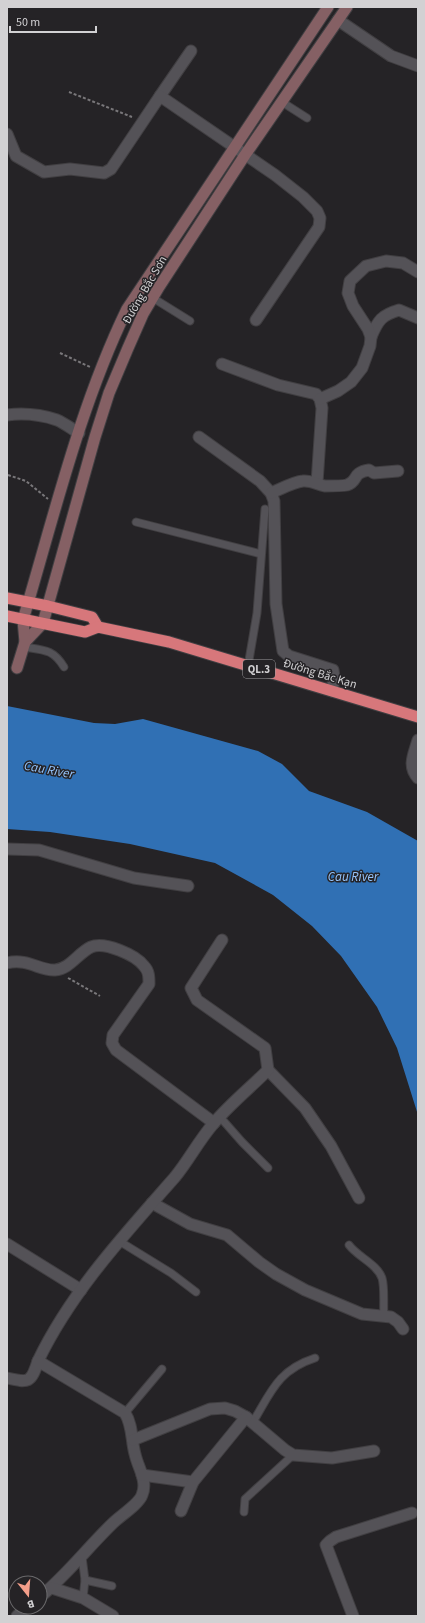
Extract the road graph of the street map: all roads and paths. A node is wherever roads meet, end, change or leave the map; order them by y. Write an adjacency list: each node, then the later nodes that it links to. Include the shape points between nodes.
1 (328, 7): 12 (main road, Đường Bắc Sơn)
2 (347, 7): 3 (main road, Đường Bắc Sơn)
3 (338, 20): 5 (street, via 391,56); 8 (main road, Đường Bắc Sơn)
4 (191, 51): 7 (street)
5 (418, 66)
6 (68, 92): 10 (path)
7 (160, 96): 10 (street); 12 (street)
8 (282, 102): 9 (lane); 13 (main road, Đường Bắc Sơn)
9 (307, 118)
10 (143, 121): 11 (street, via 111,169 104,173 70,169 44,172 16,156)
11 (7, 134)
12 (234, 148): 13 (street); 22 (main road, Đường Bắc Sơn, via 127,309)
13 (245, 155): 15 (main road, Đường Bắc Sơn); 17 (street, via 314,206 320,218 319,227)
14 (418, 272): 19 (street, via 404,263 386,261 366,266 350,280 348,293)
15 (153, 298): 18 (lane); 37 (main road, Đường Bắc Sơn, via 143,314 109,394)
16 (418, 318): 19 (street, via 399,310 389,313 382,317)
17 (256, 320)
18 (190, 321)
19 (371, 337): 23 (street, via 362,368 351,382)
20 (60, 353): 22 (path)
21 (222, 364): 23 (street, via 278,384 316,394)
22 (100, 372): 25 (main road, Đường Bắc Sơn)
23 (320, 400): 29 (street, via 322,408)
24 (7, 415): 25 (street, via 47,417)
25 (79, 433): 31 (main road, Đường Bắc Sơn)
26 (199, 438): 30 (street, via 260,481)
27 (398, 471): 29 (street, via 361,471 354,481 346,485 325,486)
28 (8, 475): 31 (path, via 26,481 51,501)
29 (317, 483): 30 (street, via 302,481)
30 (271, 493): 46 (street, via 274,501 276,604 283,651 289,656 332,670)
31 (58, 502): 36 (main road, Đường Bắc Sơn)
32 (265, 509): 34 (lane)
33 (136, 522): 34 (lane)
34 (261, 554): 43 (lane, via 257,613)
35 (7, 598): 36 (highway)
36 (28, 603): 37 (highway); 39 (main road, Đường Bắc Sơn)
37 (48, 606): 40 (main road, Đường Bắc Sơn); 41 (highway, via 92,616)
38 (7, 616): 39 (highway, Đường Bắc Kạn / QL.3)
39 (23, 620): 40 (highway, Đường Bắc Kạn / QL.3); 42 (main road)
40 (43, 624): 41 (highway, Đường Bắc Kạn / QL.3, via 84,632); 42 (main road)
41 (98, 627): 43 (highway, Đường Bắc Kạn / QL.3, via 169,642)
42 (24, 645): 44 (lane, via 50,651 58,657); 45 (main road)
43 (248, 666): 46 (highway, Đường Bắc Kạn / QL.3)
44 (64, 667)
45 (17, 668)
46 (332, 691): 47 (highway, Đường Bắc Kạn / QL.3)
47 (418, 717)
48 (418, 740): 49 (street, via 411,764)
49 (418, 778)
50 (7, 849): 51 (street, via 39,850 128,877)
51 (188, 886)
52 (222, 940): 56 (street, via 191,988 197,1000 265,1048)
53 (7, 963): 54 (street, via 24,961)
54 (53, 970): 55 (path); 57 (street, via 63,969 91,947 102,945 136,959 144,966 149,974 149,984 113,1035 112,1043 116,1050)
55 (100, 996)
56 (268, 1070): 57 (street); 59 (street, via 304,1108 331,1146)
57 (217, 1120): 58 (lane); 60 (street)
58 (268, 1168)
59 (360, 1198)
60 (152, 1203): 61 (street); 66 (street, via 190,1224 228,1235 270,1270 305,1290 362,1314)
61 (119, 1241): 64 (street); 65 (lane, via 171,1273)
62 (7, 1244): 64 (street)
63 (349, 1245): 66 (lane, via 378,1272 382,1279)
64 (81, 1290): 69 (street)
65 (196, 1292)
66 (384, 1316): 67 (street, via 391,1317)
67 (403, 1329)
68 (315, 1358): 73 (lane, via 302,1362 287,1372)
69 (38, 1361): 71 (street, via 29,1380); 72 (street)
70 (162, 1369): 72 (lane)
71 (7, 1378)
72 (125, 1413): 74 (street)
73 (250, 1420): 74 (street, via 225,1408 210,1409); 76 (street); 78 (street)
74 (133, 1440): 77 (street)
75 (374, 1451): 76 (street, via 332,1458)
76 (293, 1455): 80 (lane, via 244,1499)
77 (142, 1475): 78 (street); 82 (street, via 144,1490 141,1498 112,1523)
78 (193, 1482): 79 (street)
79 (181, 1511)
80 (244, 1512)
81 (412, 1513): 89 (street, via 336,1537 326,1545)
82 (82, 1557): 83 (lane); 85 (street)
83 (85, 1580): 84 (lane); 87 (lane)
84 (112, 1586)
85 (52, 1588): 86 (street); 87 (street)
86 (48, 1591)
87 (83, 1598): 88 (street)
88 (113, 1616)
89 (353, 1616)

